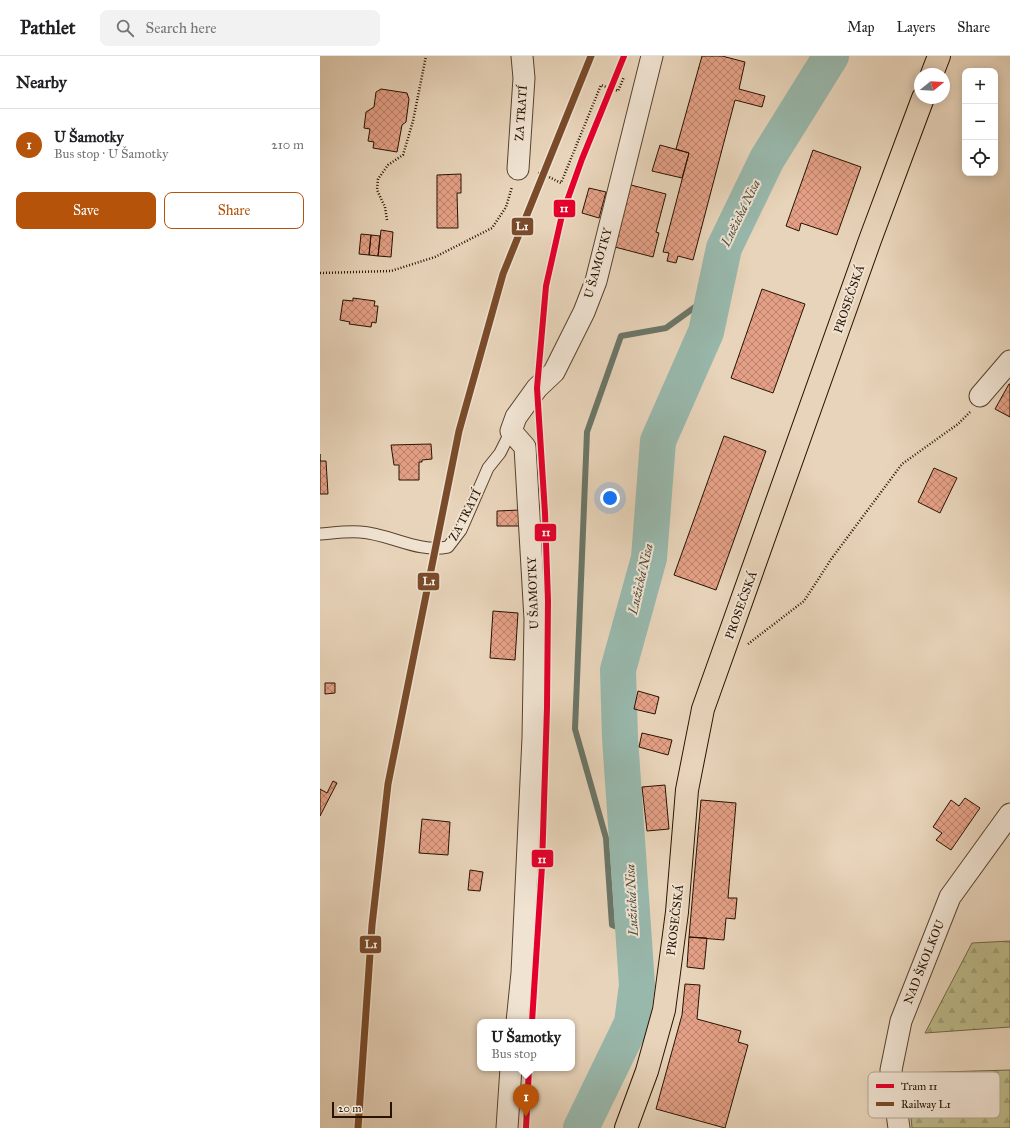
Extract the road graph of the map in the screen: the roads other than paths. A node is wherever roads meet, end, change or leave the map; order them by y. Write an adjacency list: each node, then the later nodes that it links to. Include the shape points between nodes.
1 (522, 56): 6 (street, ZA TRATÍ, via 524,78)
2 (652, 56): 9 (street, U ŠAMOTKY, via 596,281 584,312 554,372 537,388 516,417)
3 (939, 56): 4 (main road)
4 (934, 68)
5 (921, 104): 17 (main road, PROSEČSKÁ, via 703,708 687,790 677,912 664,1010 647,1071)
6 (518, 169)
7 (1010, 361): 8 (street)
8 (980, 396)
9 (511, 431): 10 (lane, ZA TRATÍ, via 500,453 488,468 460,530 448,547 435,550 409,546 361,532); 12 (street, U ŠAMOTKY, via 525,446 535,619 533,738 522,973)
10 (320, 534)
11 (1010, 814): 14 (street, NAD ŠKOLKOU, via 950,897 901,1021)
12 (517, 1019)
13 (511, 1071): 16 (street)
14 (891, 1072)
15 (898, 1118): 18 (street, NAD ŠKOLKOU)
16 (507, 1128)
17 (626, 1128)
18 (899, 1128)

